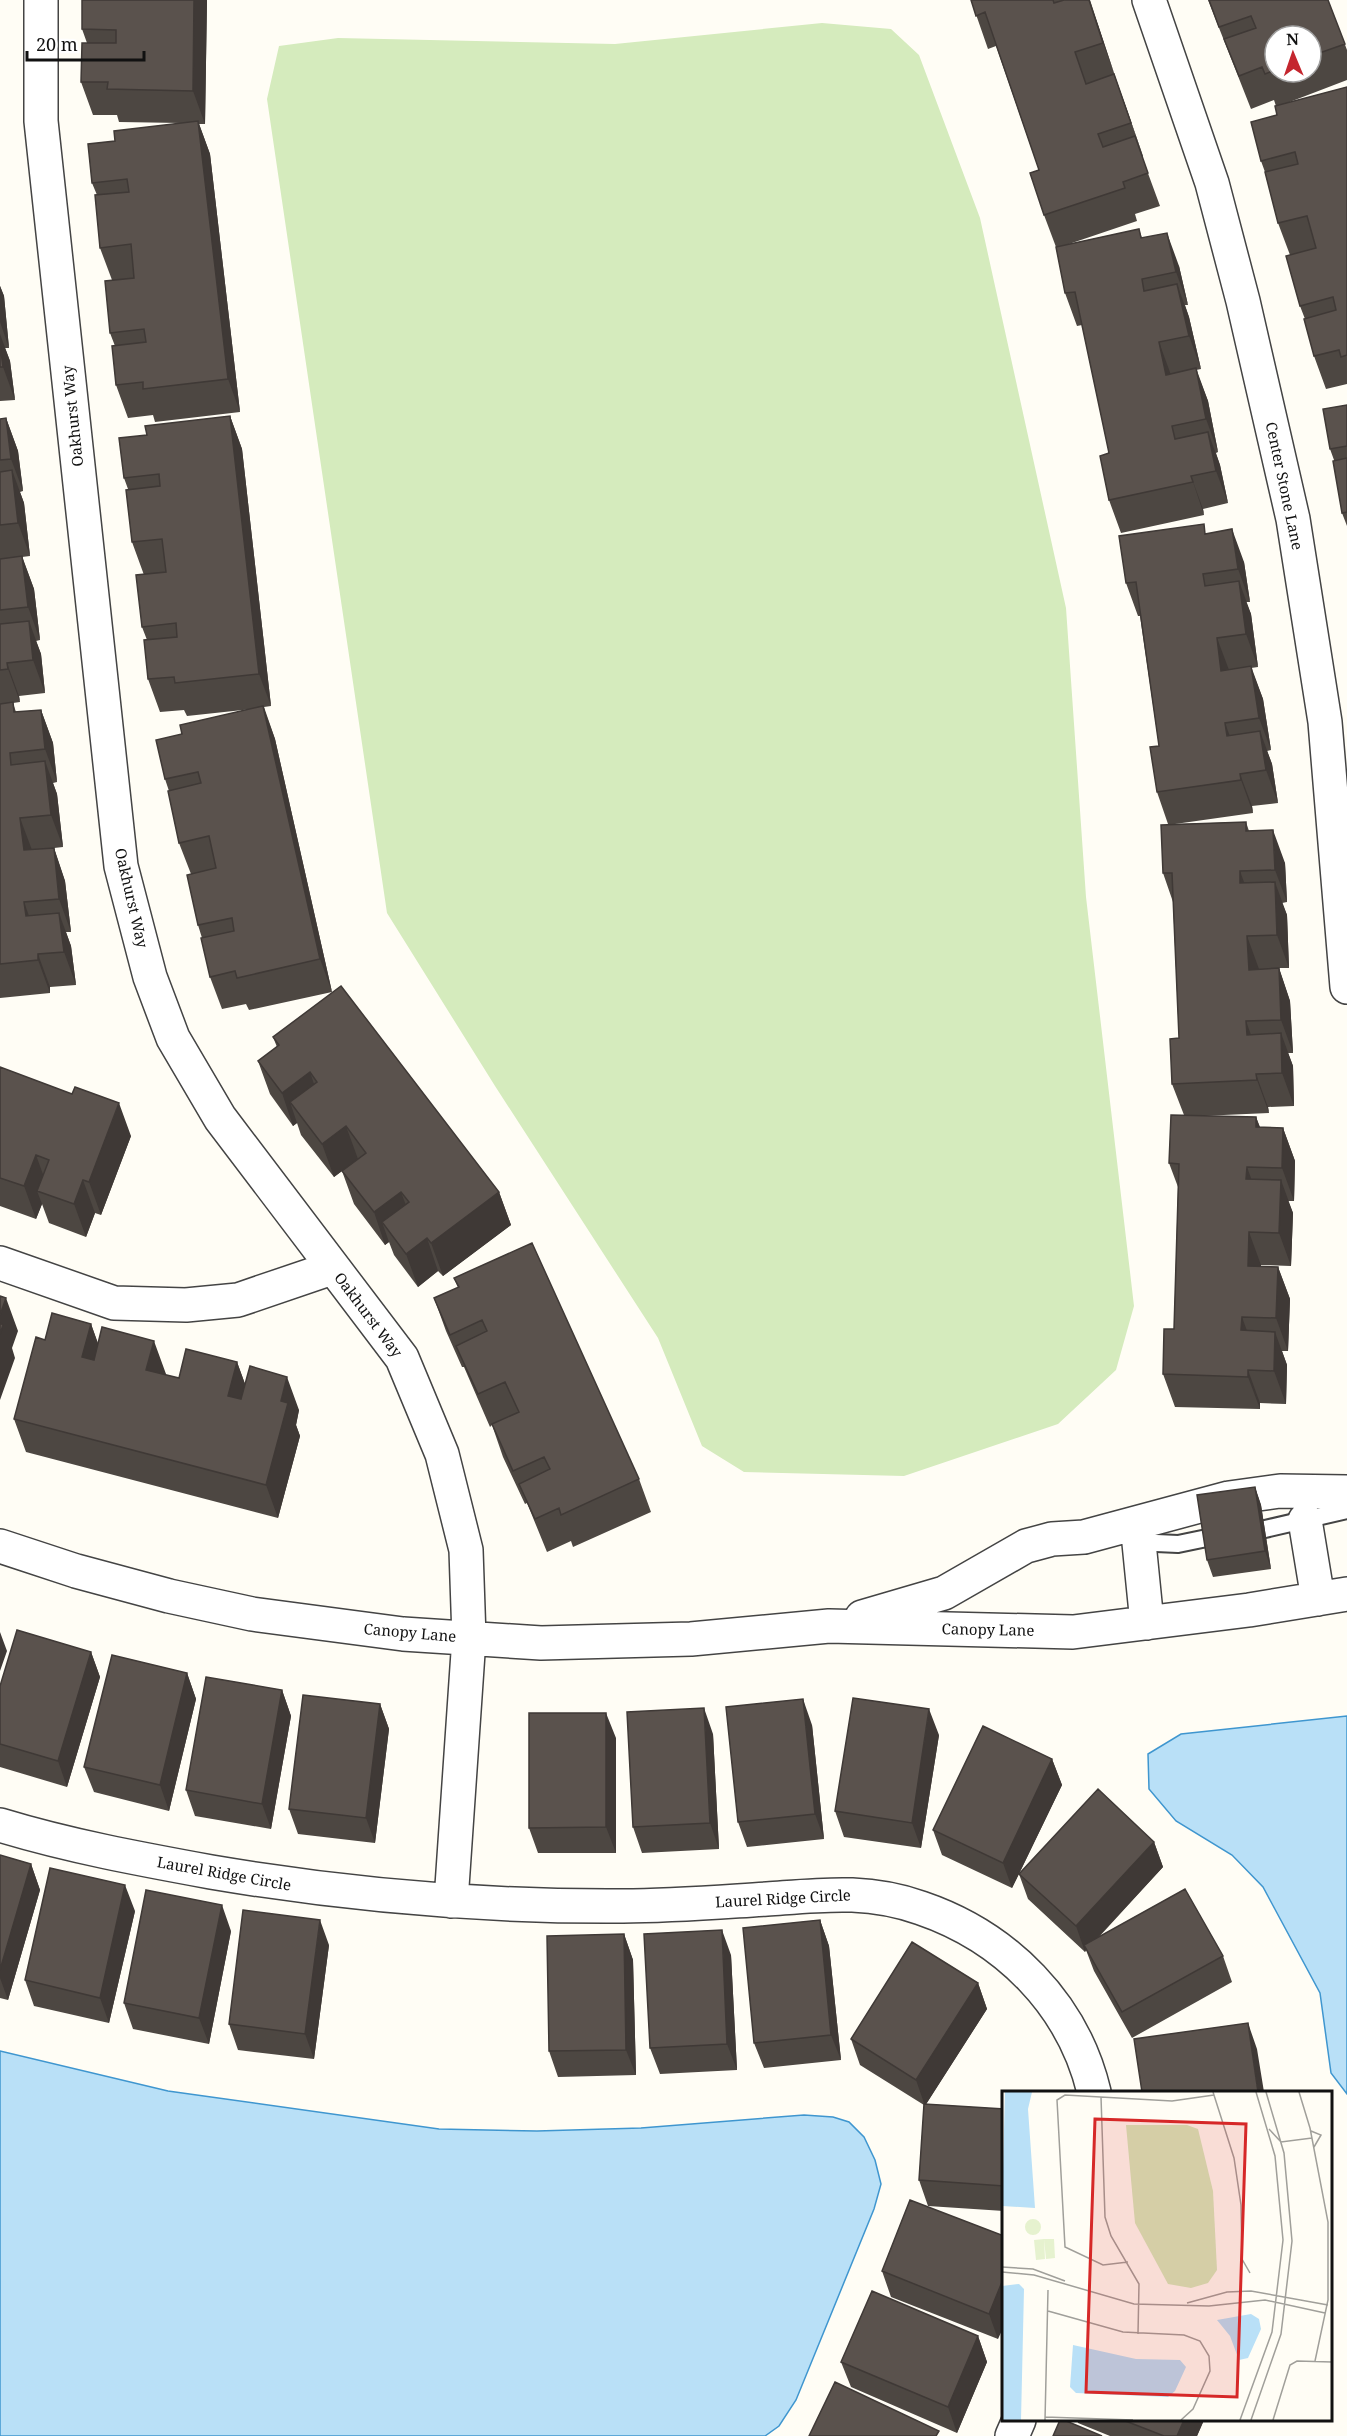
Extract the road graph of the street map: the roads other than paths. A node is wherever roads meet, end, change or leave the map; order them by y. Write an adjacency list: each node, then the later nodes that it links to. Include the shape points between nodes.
1 (41, 0): 5 (street, Oakhurst Way, via 41,121 121,866 150,977 173,1038 220,1118)
2 (1149, 0): 3 (street, Center Stone Lane, via 1212,183 1293,519 1325,722)
3 (1347, 987)
4 (0, 1263): 5 (street, via 114,1303 186,1305 238,1300)
5 (332, 1268): 17 (street, Oakhurst Way, via 402,1358 442,1454 466,1550)
6 (1347, 1492): 10 (street, Canopy Lane, via 1280,1491 1229,1498)
7 (1347, 1510): 8 (lane)
8 (1305, 1520): 9 (lane); 14 (street, Canopy Lane)
9 (1265, 1529)
10 (1084, 1538): 12 (lane, Canopy Lane); 16 (street, Canopy Lane, via 1052,1539 1026,1546 944,1593)
11 (1208, 1538): 12 (lane, Canopy Lane, via 1178,1544)
12 (1139, 1543): 15 (street)
13 (0, 1546): 17 (street, Canopy Lane, via 76,1571 252,1614 403,1634)
14 (1333, 1597): 15 (street, Canopy Lane)
15 (1147, 1623): 16 (street, Canopy Lane, via 1072,1632)
16 (829, 1626): 17 (street, Canopy Lane, via 629,1643)
17 (470, 1638): 19 (street)
18 (0, 1825): 19 (street, Laurel Ridge Circle, via 81,1847 252,1879 388,1898)
19 (451, 1901): 20 (street, Laurel Ridge Circle, via 623,1906 852,1893 921,1908 966,1926 1002,1949 1029,1974 1053,2002 1072,2034)
20 (1094, 2091)
21 (1019, 2421): 22 (street)
22 (1012, 2436)

